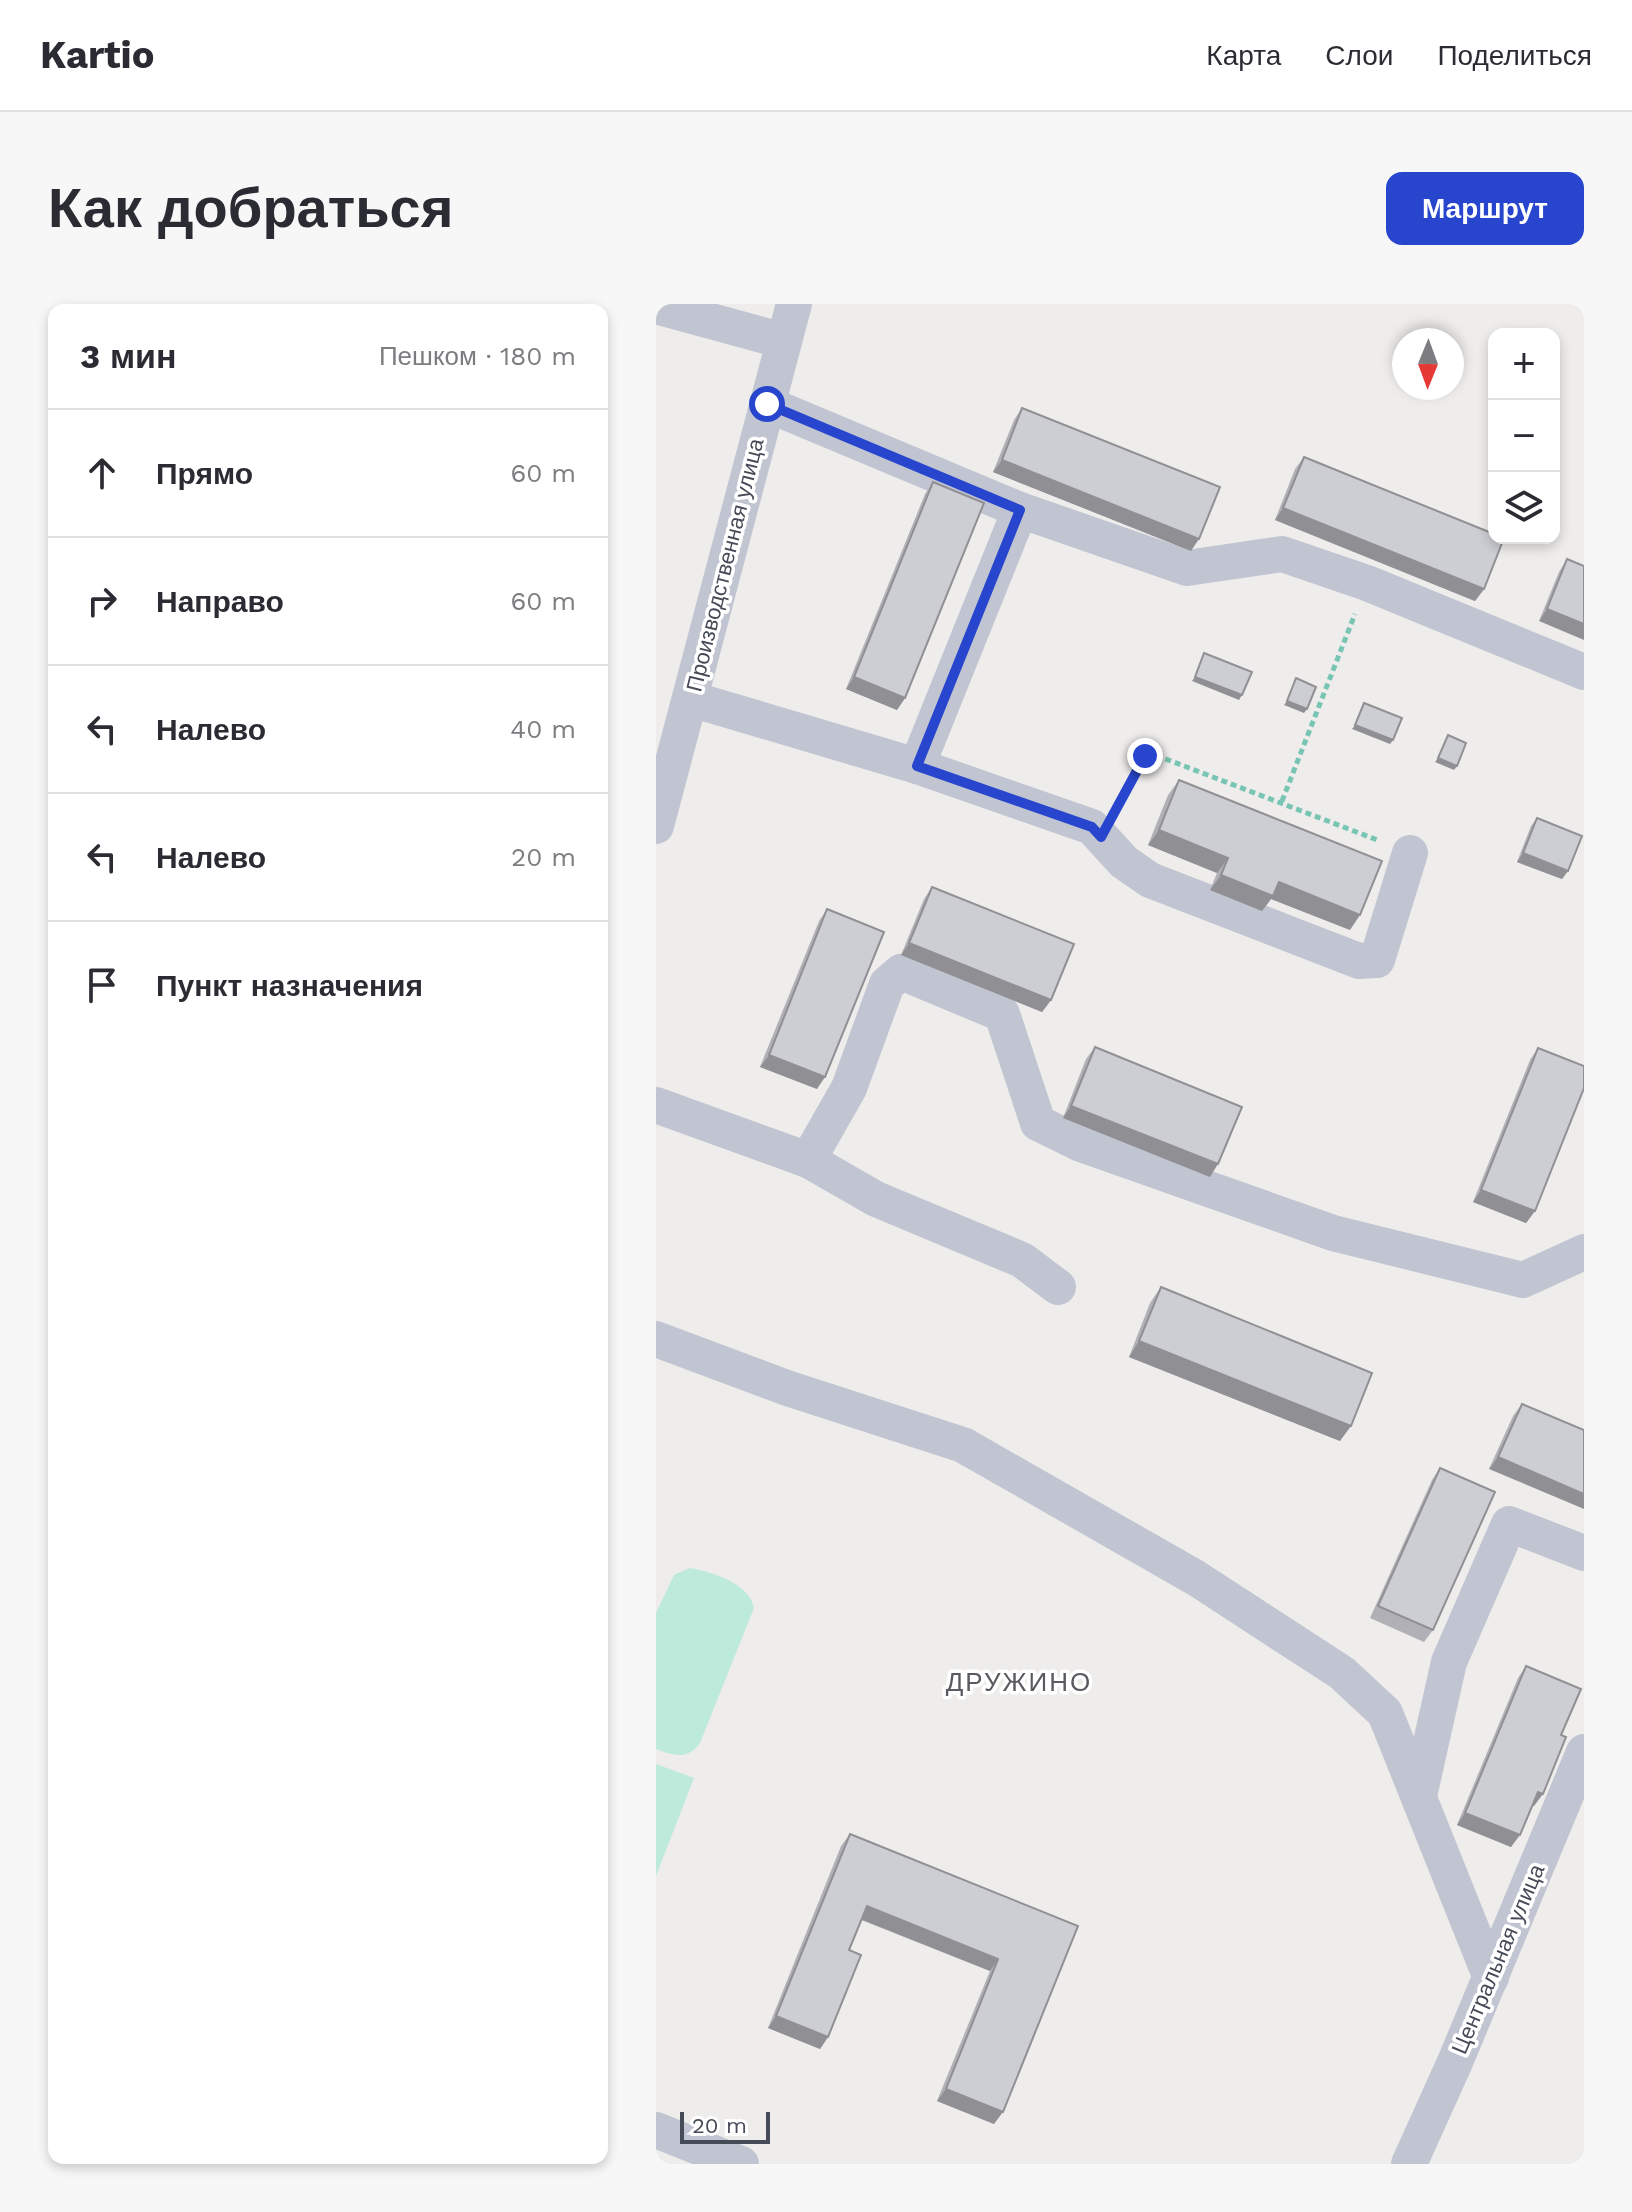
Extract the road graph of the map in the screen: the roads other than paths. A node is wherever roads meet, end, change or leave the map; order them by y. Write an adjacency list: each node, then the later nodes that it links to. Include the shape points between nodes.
1 (794, 304): 3 (street, Производственная улица)
2 (656, 306): 3 (street)
3 (784, 341): 4 (street, Производственная улица)
4 (767, 404): 5 (street); 7 (street, Производственная улица)
5 (1020, 510): 6 (street, via 1187,568 1282,554); 9 (street)
6 (1584, 672)
7 (691, 699): 8 (street, Производственная улица); 9 (street)
8 (665, 758): 10 (street, Производственная улица)
9 (917, 766): 11 (street, via 1092,827 1124,862 1150,880 1359,961 1377,960)
10 (656, 826)
11 (1410, 853)
12 (656, 1105): 13 (street)
13 (808, 1160): 14 (street, via 849,1088 887,984 901,972 1002,1014 1038,1123 1081,1144 1333,1233 1523,1280); 15 (street, via 876,1199 1022,1260)
14 (1584, 1252)
15 (1058, 1287)
16 (656, 1339): 19 (street, via 963,1445 1196,1578 1342,1673 1385,1713)
17 (1584, 1553): 19 (street, via 1509,1524 1449,1662)
18 (1584, 1752): 20 (street, Центральная улица)
19 (1419, 1796): 20 (street)
20 (1491, 1978): 23 (street, Центральная улица)
21 (656, 2130): 22 (street)
22 (741, 2164)
23 (1409, 2164)

